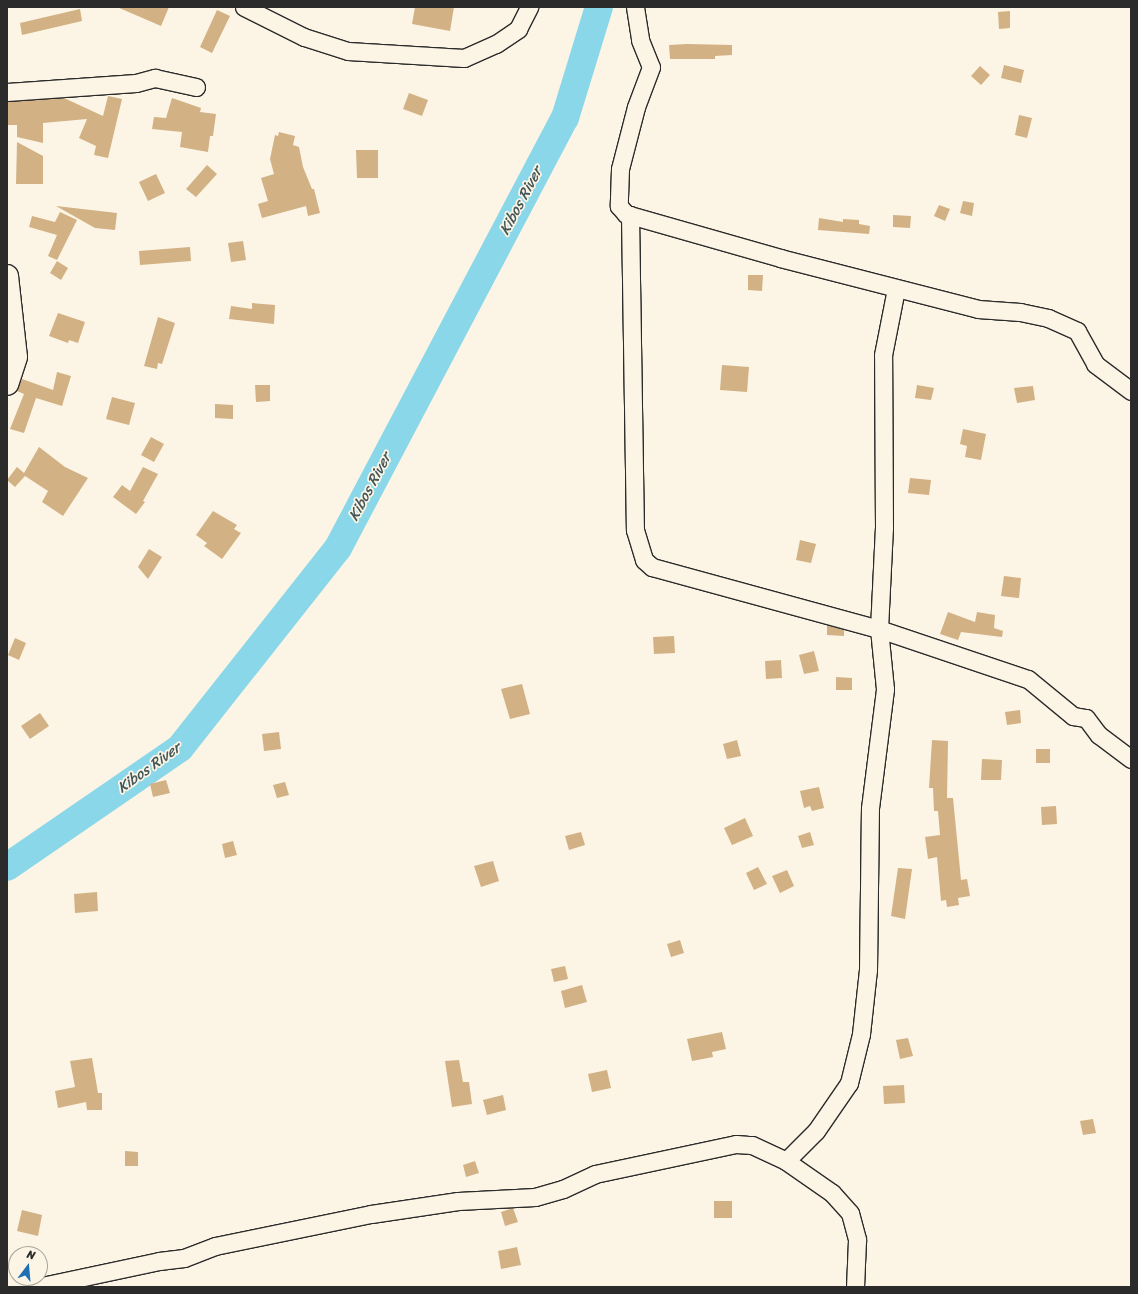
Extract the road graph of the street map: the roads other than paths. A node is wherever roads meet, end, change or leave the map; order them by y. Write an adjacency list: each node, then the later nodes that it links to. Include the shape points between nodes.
1 (244, 7): 2 (street, via 304,37 348,51 464,58 496,44 518,29)
2 (529, 7)
3 (635, 7): 6 (street, via 640,40 651,67 636,107 620,169 619,206)
4 (196, 87): 5 (street, via 155,78 136,83)
5 (7, 92)
6 (630, 215): 8 (street); 11 (street, via 635,530 644,560 652,567)
7 (7, 276): 9 (main road, via 16,357)
8 (896, 289): 10 (street, via 978,309 1020,312 1078,330 1095,364); 11 (street, via 883,355 884,528)
9 (7, 384)
10 (1131, 390)
11 (879, 629): 12 (street, via 1028,679 1073,716 1086,718 1099,735); 13 (street, via 885,689 870,808 868,970 861,1034 849,1083 816,1131)
12 (1131, 759)
13 (786, 1161): 14 (street, via 752,1145 736,1144 595,1174 563,1189 535,1197 458,1201 371,1214 215,1246 184,1258 158,1261); 15 (street, via 832,1193 850,1213 857,1240)
14 (37, 1287)
15 (855, 1287)

